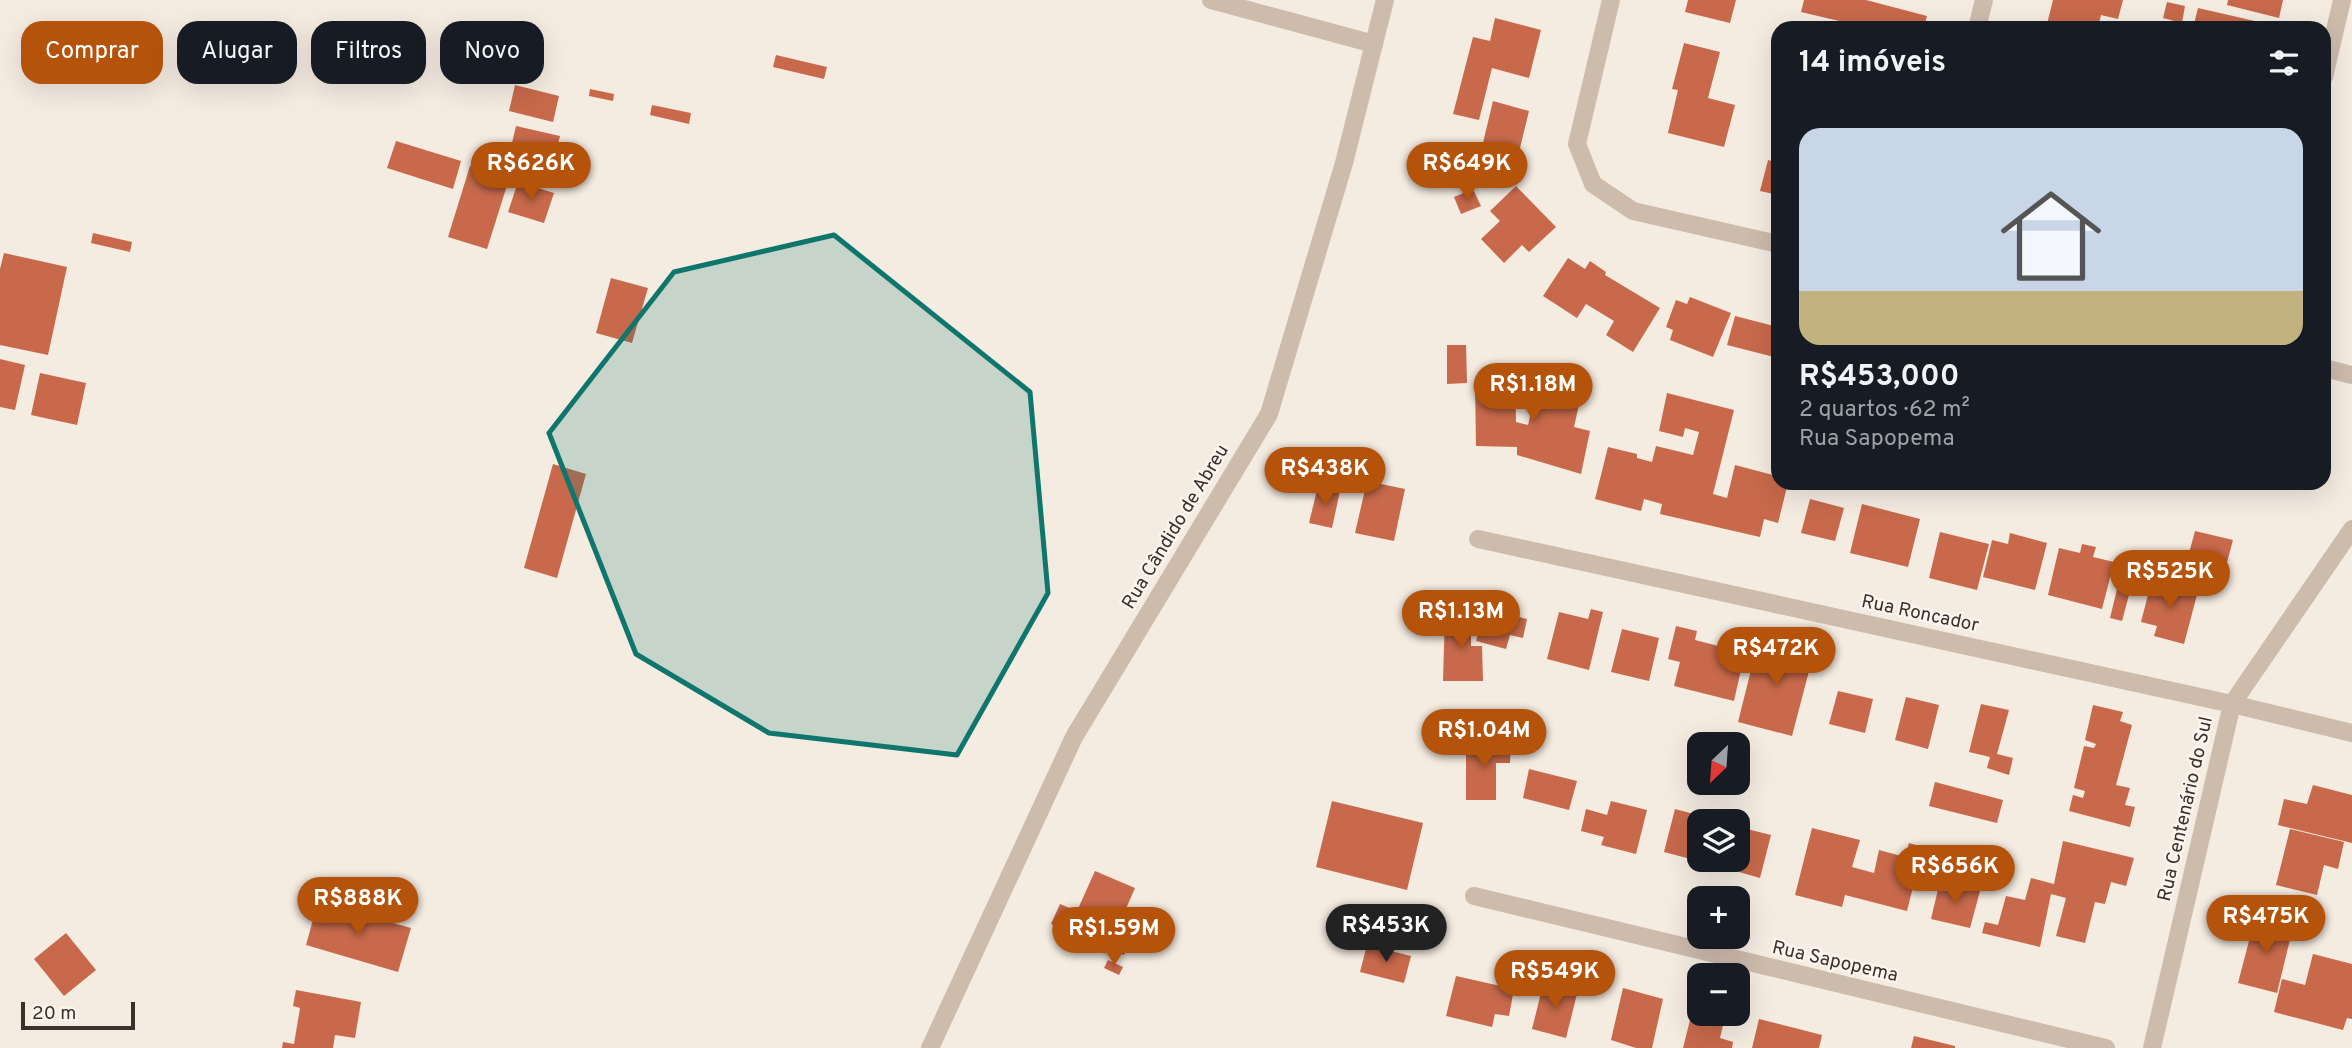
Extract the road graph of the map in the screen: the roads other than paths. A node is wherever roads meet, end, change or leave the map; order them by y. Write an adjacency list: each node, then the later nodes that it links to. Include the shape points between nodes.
1 (1211, 0): 7 (street)
2 (1385, 0): 7 (street, Rua Cândido de Abreu)
3 (1611, 0): 9 (street, via 1577,144 1593,184 1633,211)
4 (1984, 0): 6 (street)
5 (2342, 0): 8 (street)
6 (1979, 21)
7 (1374, 44): 17 (street, Rua Cândido de Abreu, via 1344,163 1269,414 1074,737)
8 (2331, 47)
9 (1771, 242)
10 (2331, 370): 11 (street)
11 (2352, 375)
12 (2352, 529): 14 (street, Rua Centenário do Sul)
13 (1478, 540): 14 (street, Rua Roncador)
14 (2232, 704): 15 (street, Rua Roncador); 19 (street, Rua Centenário do Sul)
15 (2352, 733)
16 (1474, 896): 18 (street, Rua Sapopema)
17 (930, 1048)
18 (2106, 1048)
19 (2152, 1048)

